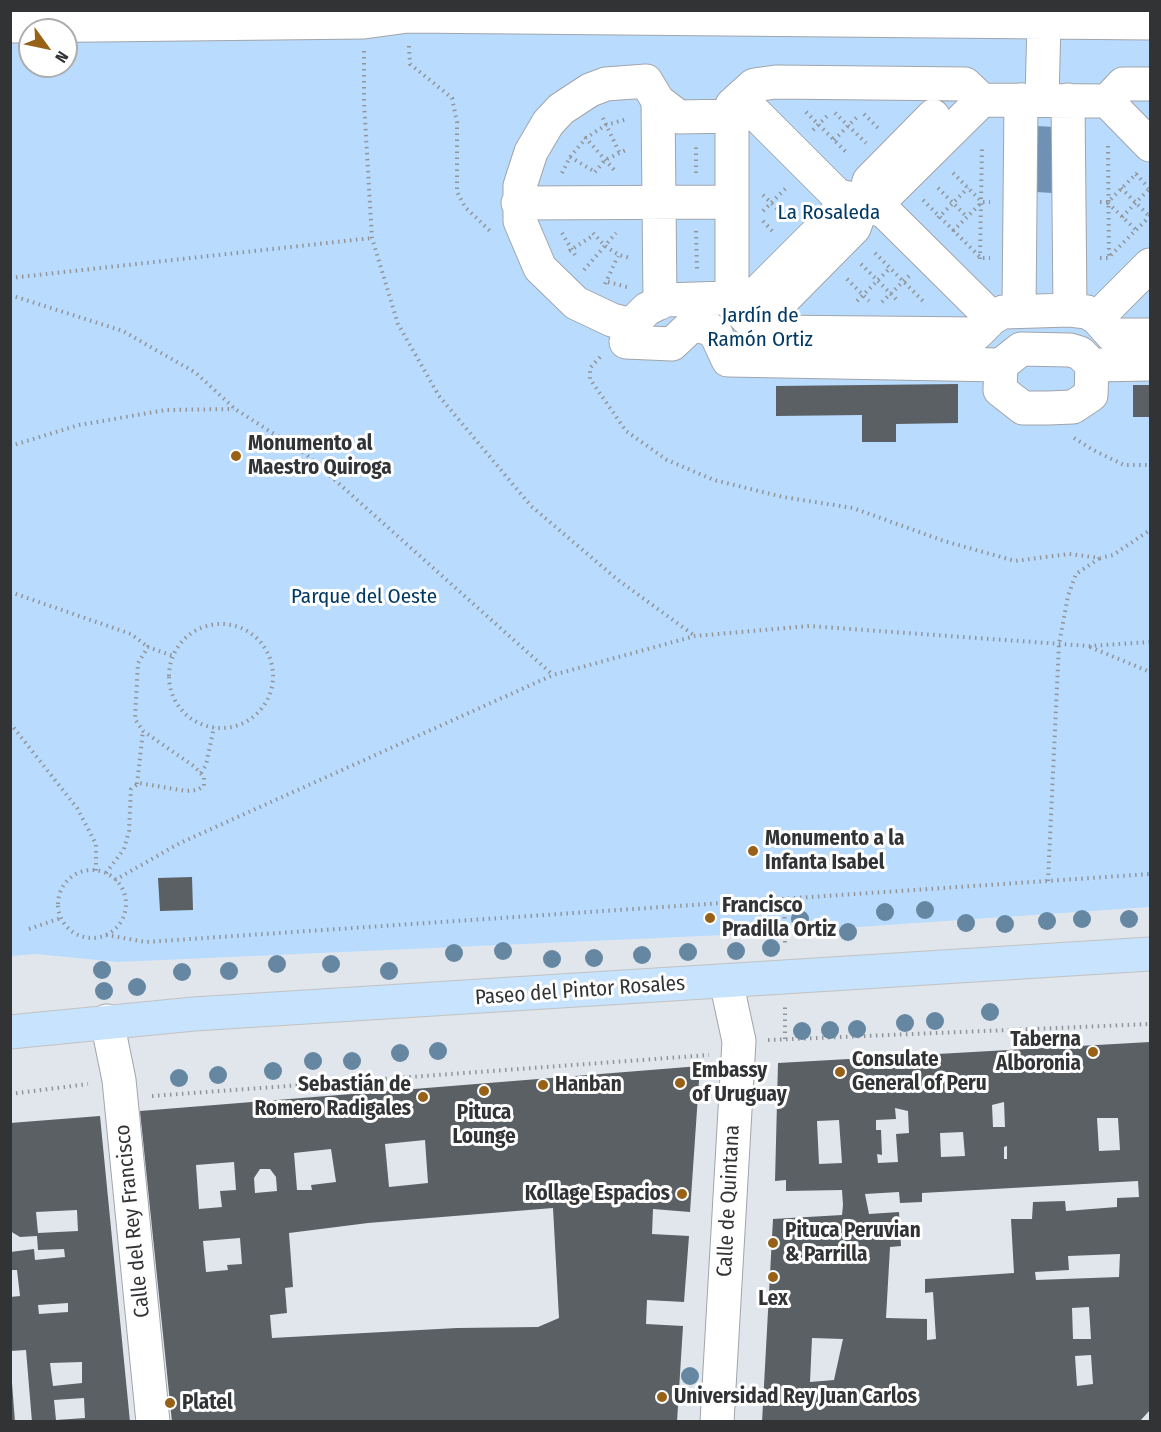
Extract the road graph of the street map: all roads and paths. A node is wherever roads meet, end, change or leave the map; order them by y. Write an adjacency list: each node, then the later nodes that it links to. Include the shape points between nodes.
1 (1044, 21): 2 (street, via 408,16); 3 (street); 9 (street)
2 (364, 22): 4 (street); 46 (path)
3 (1150, 23)
4 (10, 26)
5 (1127, 89): 9 (street); 11 (street); 20 (street)
6 (590, 90): 10 (street, via 606,84 646,81); 18 (path); 32 (street, via 561,109 539,137 524,168)
7 (973, 92): 8 (street); 9 (street); 17 (street); 29 (street)
8 (763, 93): 10 (street, via 679,117); 12 (path); 14 (path); 29 (street, via 838,196); 36 (street)
9 (1044, 100): 67 (street); 68 (street)
10 (658, 101): 28 (street)
11 (1150, 112)
12 (849, 124): 14 (path); 29 (path)
13 (586, 138): 21 (path)
14 (834, 140): 19 (path)
15 (1108, 145): 31 (path)
16 (982, 146): 30 (path)
17 (931, 151): 23 (path); 29 (street)
18 (619, 152)
19 (848, 154)
20 (1147, 156): 24 (path)
21 (620, 177)
22 (785, 188): 33 (path)
23 (968, 188): 30 (path); 34 (path)
24 (1121, 188): 31 (path); 35 (path)
25 (1150, 188): 35 (path)
26 (939, 189): 34 (path)
27 (765, 196): 33 (path)
28 (660, 202): 32 (street); 36 (street); 50 (street)
29 (866, 202): 40 (path); 49 (street, via 838,212); 53 (street, via 870,228); 56 (path); 66 (street)
30 (982, 202): 41 (path); 45 (path, via 981,258)
31 (1108, 202): 42 (path); 44 (path, via 1108,258)
32 (518, 203): 63 (street, via 525,237 540,268 576,303 630,324)
33 (771, 203): 37 (path); 39 (path)
34 (953, 203): 40 (path); 41 (path)
35 (1136, 203): 38 (path); 42 (path)
36 (745, 209): 49 (path); 51 (street)
37 (764, 210)
38 (1150, 216): 44 (path)
39 (786, 217)
40 (940, 217): 45 (path)
41 (967, 217): 45 (path)
42 (1122, 217): 44 (path)
43 (619, 230): 52 (path)
44 (1136, 230): 47 (path)
45 (953, 231): 53 (path)
46 (372, 238): 54 (path); 80 (path, via 398,324 439,396 472,438 531,506 618,580)
47 (1147, 251): 67 (street)
48 (875, 253): 53 (path)
49 (796, 254): 66 (street)
50 (661, 260): 51 (path); 63 (street)
51 (732, 260): 66 (street, via 732,288)
52 (585, 268)
53 (909, 269): 56 (path); 57 (path); 68 (street); 68 (path)
54 (10, 278)
55 (849, 280): 59 (path)
56 (877, 280): 57 (path); 59 (path)
57 (891, 294): 64 (path); 65 (path)
58 (10, 295): 75 (path, via 123,331 196,373)
59 (863, 295): 61 (path); 62 (path)
60 (1150, 295): 67 (street)
61 (856, 302)
62 (870, 302)
63 (660, 303): 66 (street, via 679,299)
64 (876, 308)
65 (906, 309)
66 (741, 313): 68 (street, via 759,330 776,332)
67 (1093, 321): 68 (street); 69 (street)
68 (986, 324)
69 (1150, 335)
70 (626, 342): 72 (street, via 672,344 688,328 697,326 716,334 728,360)
71 (1150, 364): 73 (street)
72 (1001, 365): 73 (street, via 1021,349 1070,350 1080,353); 74 (street, via 1000,390 1023,408)
73 (1092, 365): 74 (street, via 1091,395 1073,407)
74 (1048, 408): 77 (path, via 1071,435 1093,450 1124,465)
75 (235, 409): 76 (path, via 166,410 79,425); 87 (path, via 307,455)
76 (10, 446)
77 (1150, 465)
78 (1100, 558): 82 (path, via 1076,574)
79 (10, 592): 84 (path, via 131,634)
80 (695, 636): 82 (path, via 809,626); 87 (path)
81 (1150, 642): 83 (path)
82 (1059, 644): 83 (path); 98 (path)
83 (1089, 646): 86 (path)
84 (148, 647): 85 (path); 91 (path, via 138,663 135,719)
85 (173, 656): 89 (path, via 170,681 177,705 189,717); 89 (path, via 195,630 211,624 229,624 245,630 259,640 268,655 273,672 264,705 237,725)
86 (1150, 672)
87 (553, 675): 97 (path, via 180,843)
88 (10, 723): 90 (path)
89 (214, 727): 92 (path)
90 (13, 730): 94 (path, via 77,808 96,844)
91 (143, 730): 92 (path); 93 (path)
92 (201, 773): 93 (path, via 204,786 197,790)
93 (137, 784): 95 (path, via 131,789 124,849)
94 (96, 871): 95 (path); 99 (path, via 76,874 68,880 59,898)
95 (106, 873): 97 (path)
96 (1150, 874): 98 (path)
97 (115, 880): 101 (path, via 125,899 125,909 122,920)
98 (1048, 881): 101 (path, via 146,942)
99 (61, 918): 100 (path); 101 (path, via 67,927 85,938)
100 (29, 929)
101 (106, 935)
102 (1150, 954): 103 (main road, Paseo del Pintor Rosales)
103 (726, 981): 104 (main road, Paseo del Pintor Rosales); 107 (street, Calle de Quintana)
104 (107, 1021): 106 (main road, Paseo del Pintor Rosales); 108 (street, Calle del Rey Francisco)
105 (1150, 1024): 107 (path)
106 (10, 1032)
107 (739, 1041): 108 (path, via 710,1055 154,1097); 111 (street, Calle de Quintana)
108 (119, 1080): 109 (path); 110 (street, Calle del Rey Francisco)
109 (10, 1094)
110 (153, 1422)
111 (717, 1422)

